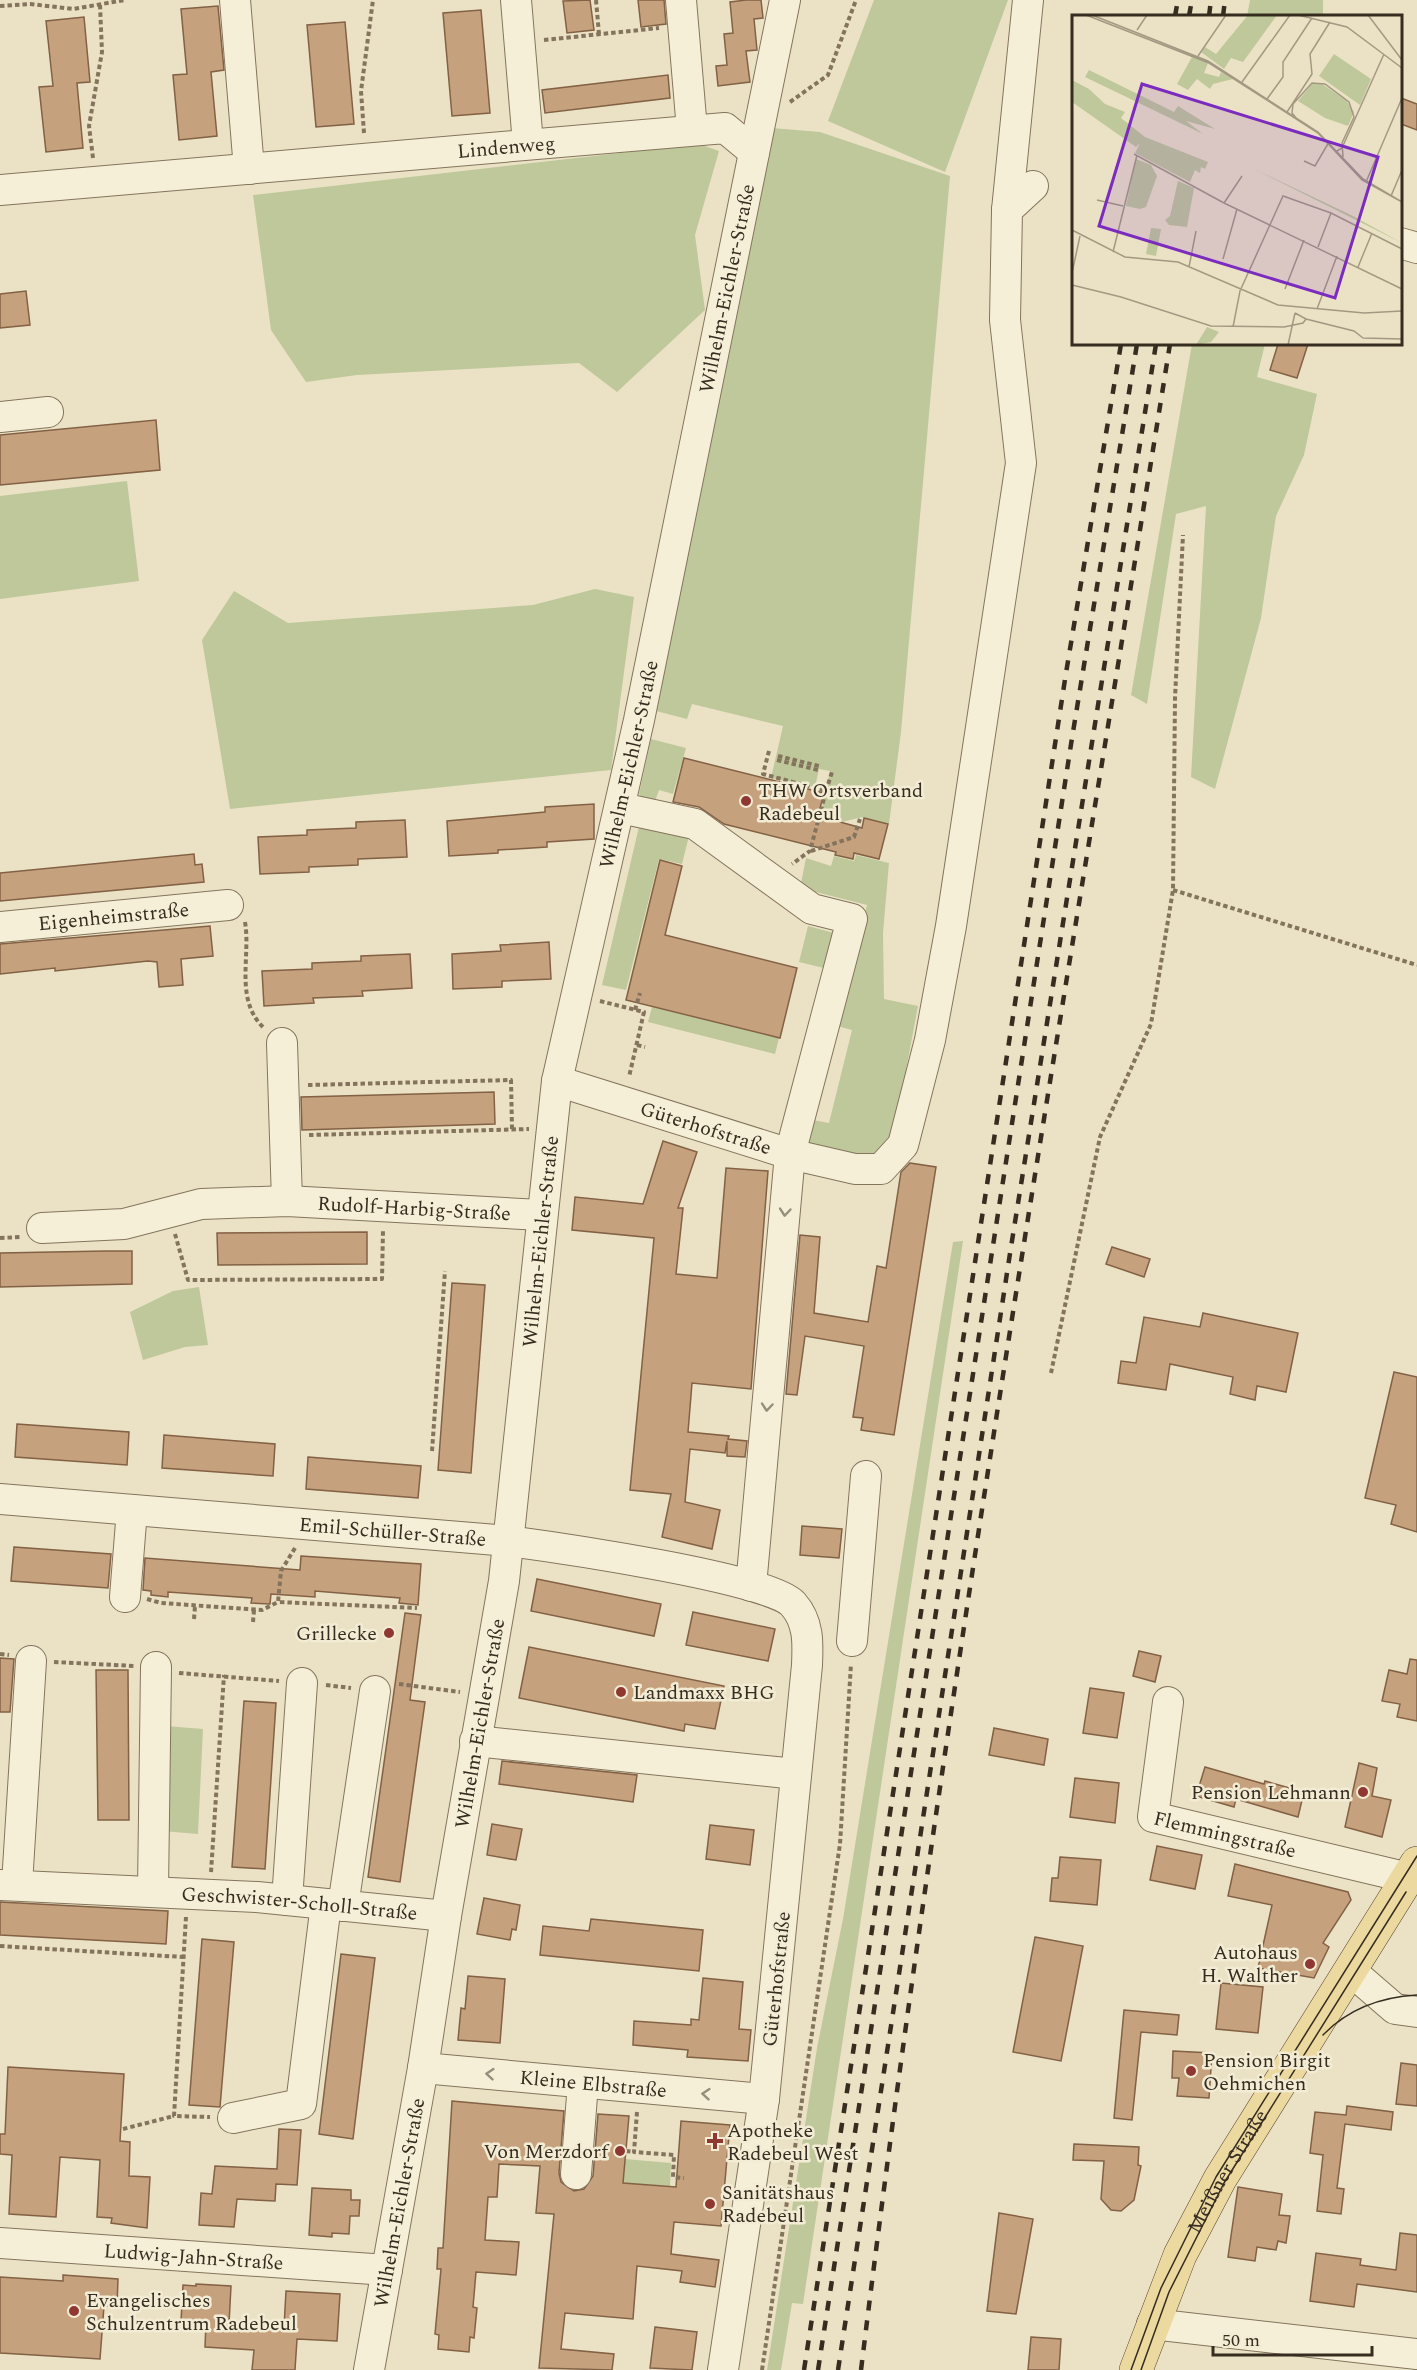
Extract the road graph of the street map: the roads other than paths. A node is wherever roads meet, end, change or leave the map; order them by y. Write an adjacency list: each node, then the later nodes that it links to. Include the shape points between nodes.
1 (234, 0): 9 (street)
2 (516, 0): 8 (street)
3 (785, 0): 7 (street, Wilhelm-Eichler-Straße)
4 (1028, 0): 12 (street, Güterhofstraße)
5 (682, 13): 6 (street)
6 (692, 130): 7 (street, Lindenweg, via 725,128); 8 (street, Lindenweg)
7 (758, 138): 17 (street, Wilhelm-Eichler-Straße)
8 (528, 144): 9 (street, Lindenweg)
9 (249, 169): 11 (street, Lindenweg)
10 (1033, 186): 12 (street)
11 (0, 190)
12 (1007, 210): 22 (street, Güterhofstraße, via 1005,320 1021,463 930,1040 903,1145 881,1169 855,1169)
13 (1402, 243): 14 (street)
14 (1417, 248)
15 (48, 412): 16 (street)
16 (0, 417)
17 (621, 808): 21 (street, Wilhelm-Eichler-Straße); 22 (street, via 695,824 812,909 852,919)
18 (237, 914): 19 (street, Eigenheimstraße)
19 (0, 927)
20 (282, 1043): 23 (street)
21 (557, 1081): 22 (street, Güterhofstraße); 24 (street, Wilhelm-Eichler-Straße)
22 (790, 1154): 30 (street, one-way to 30)
23 (287, 1202): 24 (street, Rudolf-Harbig-Straße); 25 (street, Rudolf-Harbig-Straße, via 201,1204 124,1224)
24 (542, 1215): 29 (street, Wilhelm-Eichler-Straße)
25 (42, 1228)
26 (866, 1476): 33 (street)
27 (0, 1499): 28 (street, Emil-Schüller-Straße)
28 (132, 1510): 29 (street, Emil-Schüller-Straße); 32 (street)
29 (509, 1541): 30 (street, Emil-Schüller-Straße, via 580,1550); 39 (street, Wilhelm-Eichler-Straße, via 488,1611 485,1695)
30 (751, 1586): 31 (street, Emil-Schüller-Straße)
31 (781, 1595): 40 (street, Güterhofstraße, via 802,1616 808,1641)
32 (125, 1598)
33 (852, 1641)
34 (31, 1661): 42 (street, Geschwister-Scholl-Straße)
35 (156, 1667): 43 (street, Geschwister-Scholl-Straße)
36 (302, 1683): 44 (street)
37 (375, 1691): 45 (street)
38 (1168, 1702): 41 (street, Flemmingstraße, via 1153,1817)
39 (475, 1741): 40 (street); 46 (street, Wilhelm-Eichler-Straße)
40 (796, 1774): 51 (street, Güterhofstraße)
41 (1413, 1871): 47 (main road, Meißner Straße)
42 (9, 1885): 43 (street, Geschwister-Scholl-Straße)
43 (153, 1890): 44 (street, Geschwister-Scholl-Straße)
44 (287, 1900): 45 (street, Geschwister-Scholl-Straße)
45 (334, 1905): 46 (street, Geschwister-Scholl-Straße); 52 (street, via 301,2104)
46 (446, 1916): 49 (street, Wilhelm-Eichler-Straße)
47 (1351, 1971): 48 (street, via 1395,2009); 56 (main road, Meißner Straße, via 1220,2179 1180,2255)
48 (1417, 2012)
49 (423, 2068): 50 (street, Kleine Elbstraße, one-way to 49); 55 (street, Wilhelm-Eichler-Straße)
50 (583, 2083): 51 (street, Kleine Elbstraße, one-way to 50); 53 (street)
51 (764, 2099): 59 (street, Güterhofstraße)
52 (233, 2118)
53 (576, 2174)
54 (0, 2243): 55 (street, Ludwig-Jahn-Straße)
55 (387, 2270): 58 (street, Wilhelm-Eichler-Straße)
56 (1152, 2324): 57 (street); 60 (main road, Meißner Straße)
57 (1417, 2354)
58 (369, 2370)
59 (723, 2370)
60 (1136, 2370)

